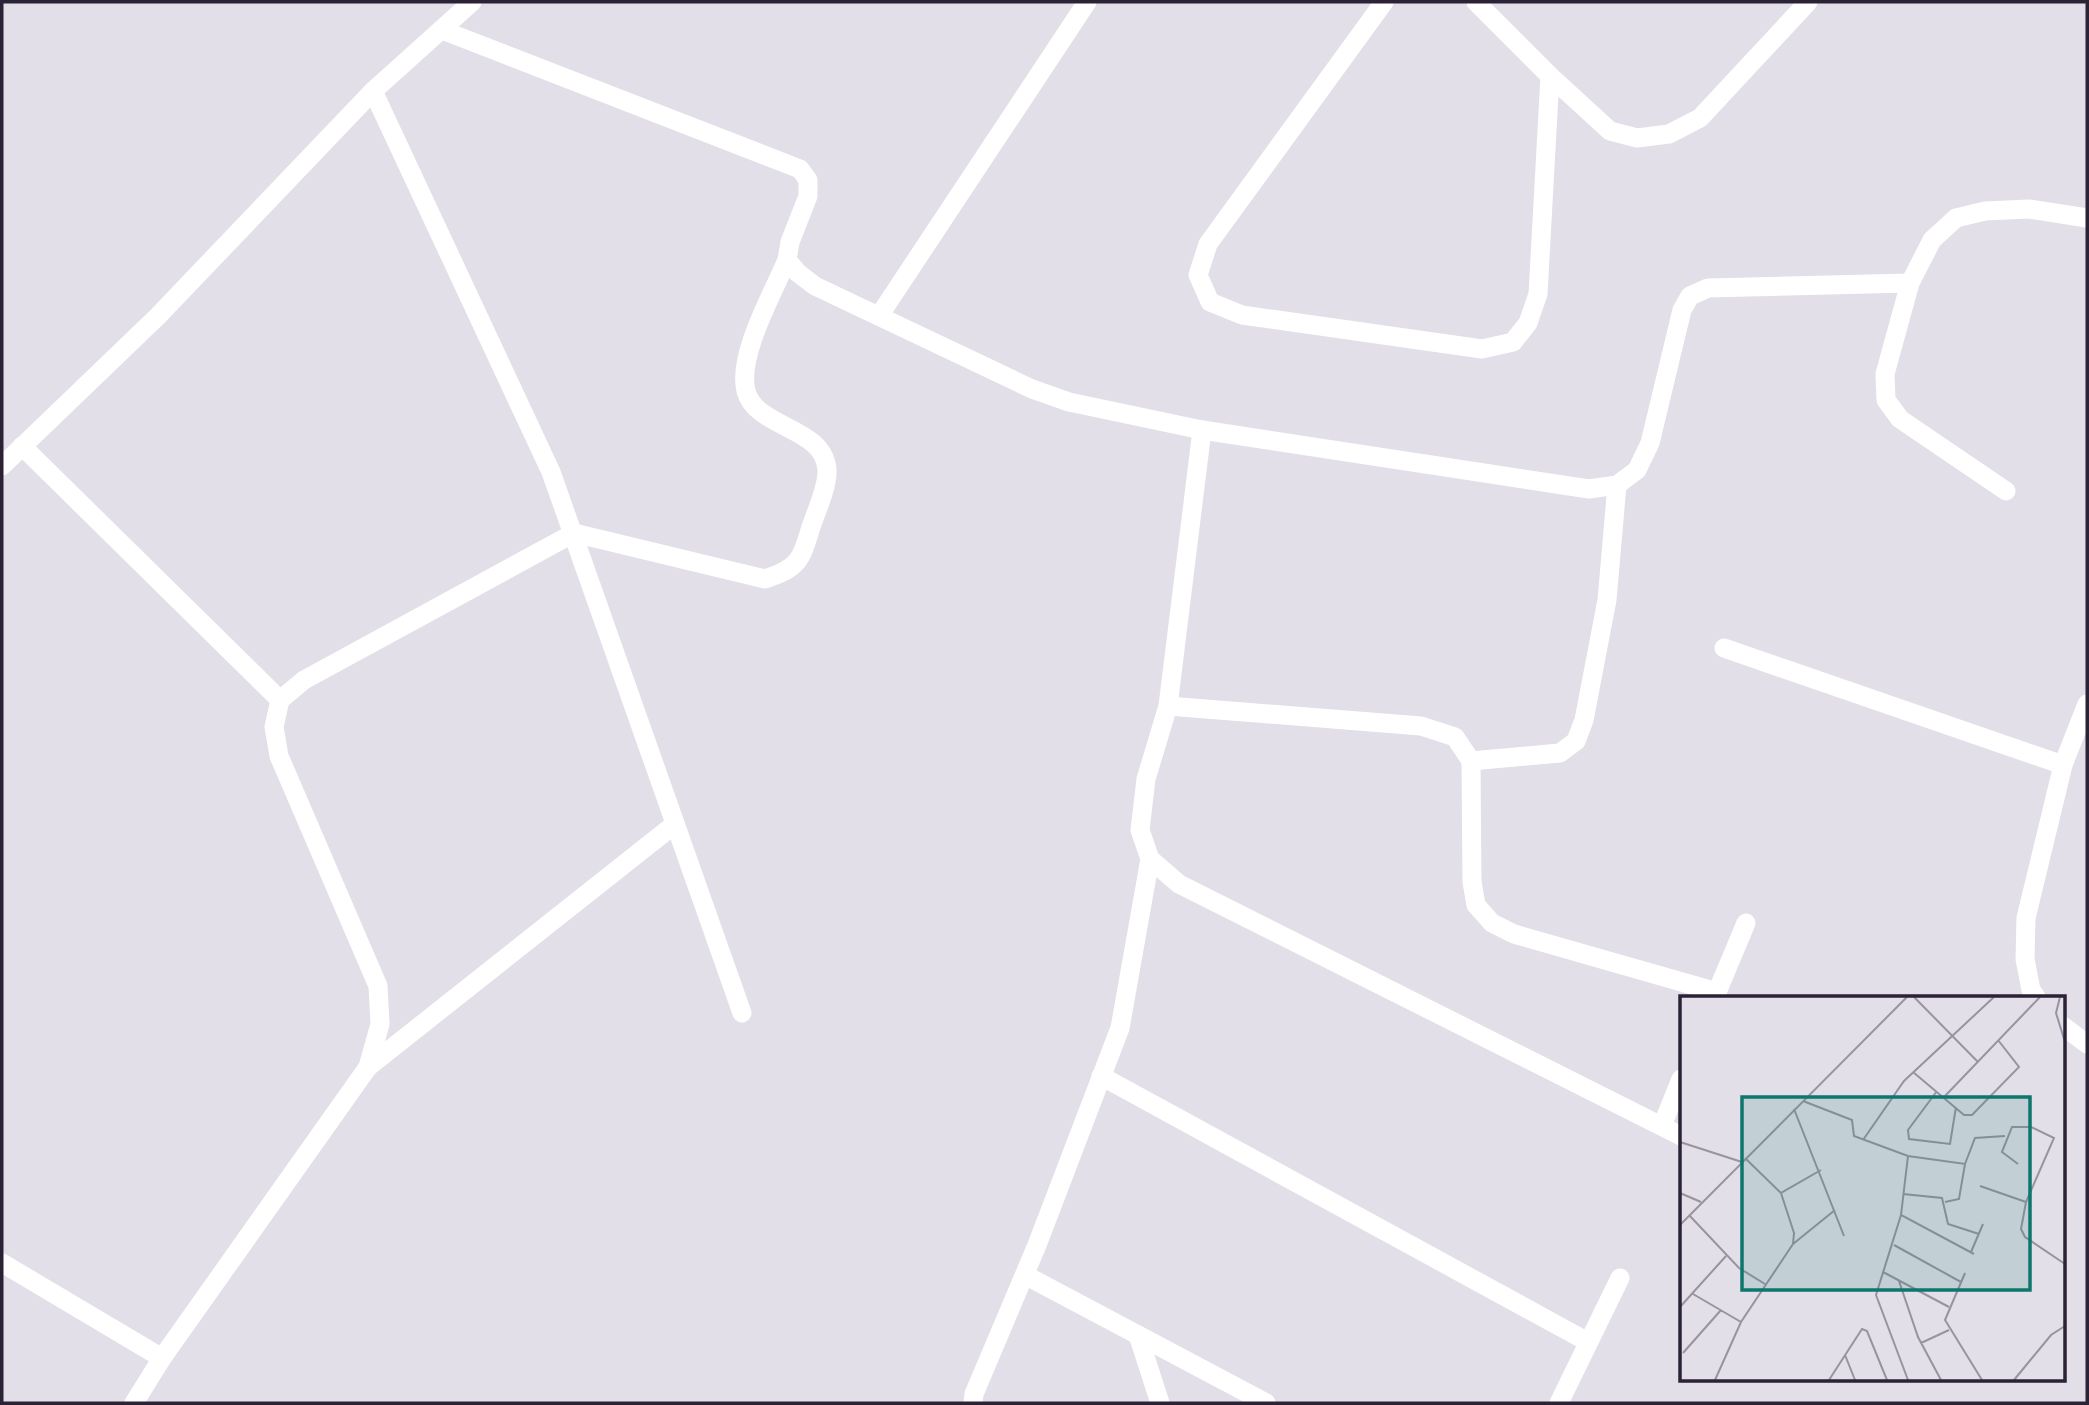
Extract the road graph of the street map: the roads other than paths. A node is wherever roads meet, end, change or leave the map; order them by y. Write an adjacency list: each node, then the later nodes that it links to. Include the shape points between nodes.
1 (472, 2): 6 (street)
2 (1087, 2): 12 (street)
3 (1384, 2): 7 (street, via 1208,244 1198,275 1210,302 1242,315 1482,349 1513,342 1528,324 1538,294)
4 (1476, 2): 7 (street)
5 (1808, 2): 7 (street, via 1700,118 1668,134 1637,138 1610,131)
6 (442, 30): 8 (street); 10 (street, via 800,169 808,180 808,197)
7 (1550, 76)
8 (373, 91): 14 (street, via 158,316); 18 (street, via 541,450)
9 (2087, 218): 11 (street, via 2029,209 1956,218 1932,240)
10 (787, 260): 12 (street, via 815,286); 18 (street, via 746,356 743,376 755,408 809,440 827,470 802,555 788,572 765,579)
11 (1910, 283): 16 (street, via 1708,288 1689,296 1650,443 1637,470); 17 (street, via 1885,374 1886,400 1900,419)
12 (879, 316): 13 (street, via 1032,389 1069,402)
13 (1202, 430): 16 (street, via 1589,489); 22 (street)
14 (22, 446): 15 (street); 20 (street)
15 (2, 466)
16 (1617, 485): 23 (street, via 1607,600 1576,741 1560,753)
17 (2006, 491)
18 (573, 533): 20 (street, via 304,680); 25 (street)
19 (1724, 648): 24 (street)
20 (280, 700): 33 (street, via 274,727 279,756 378,986 380,1024)
21 (2087, 704): 24 (street)
22 (1168, 706): 23 (street, via 1421,726 1455,737); 26 (street, via 1146,779 1140,830)
23 (1471, 761): 28 (street, via 1472,883 1476,905 1492,923 1514,934)
24 (2063, 765): 29 (street, via 2026,918 2025,959)
25 (675, 824): 30 (street); 33 (street)
26 (1150, 859): 34 (street, via 1120,1028); 36 (street, via 1179,884)
27 (1746, 923): 28 (street)
28 (1716, 995)
29 (2035, 996)
30 (742, 1013)
31 (2064, 1027): 32 (street)
32 (2087, 1044)
33 (368, 1067): 43 (street)
34 (1101, 1076): 39 (street); 42 (street)
35 (1680, 1081): 36 (street)
36 (1662, 1126): 37 (street)
37 (1680, 1135)
38 (2, 1263): 43 (street)
39 (1025, 1275): 41 (street); 45 (street)
40 (1620, 1278): 42 (street)
41 (1138, 1335): 46 (street); 47 (street)
42 (1588, 1342): 48 (street)
43 (162, 1358): 44 (street)
44 (134, 1403)
45 (973, 1403)
46 (1160, 1403)
47 (1266, 1403)
48 (1559, 1403)

